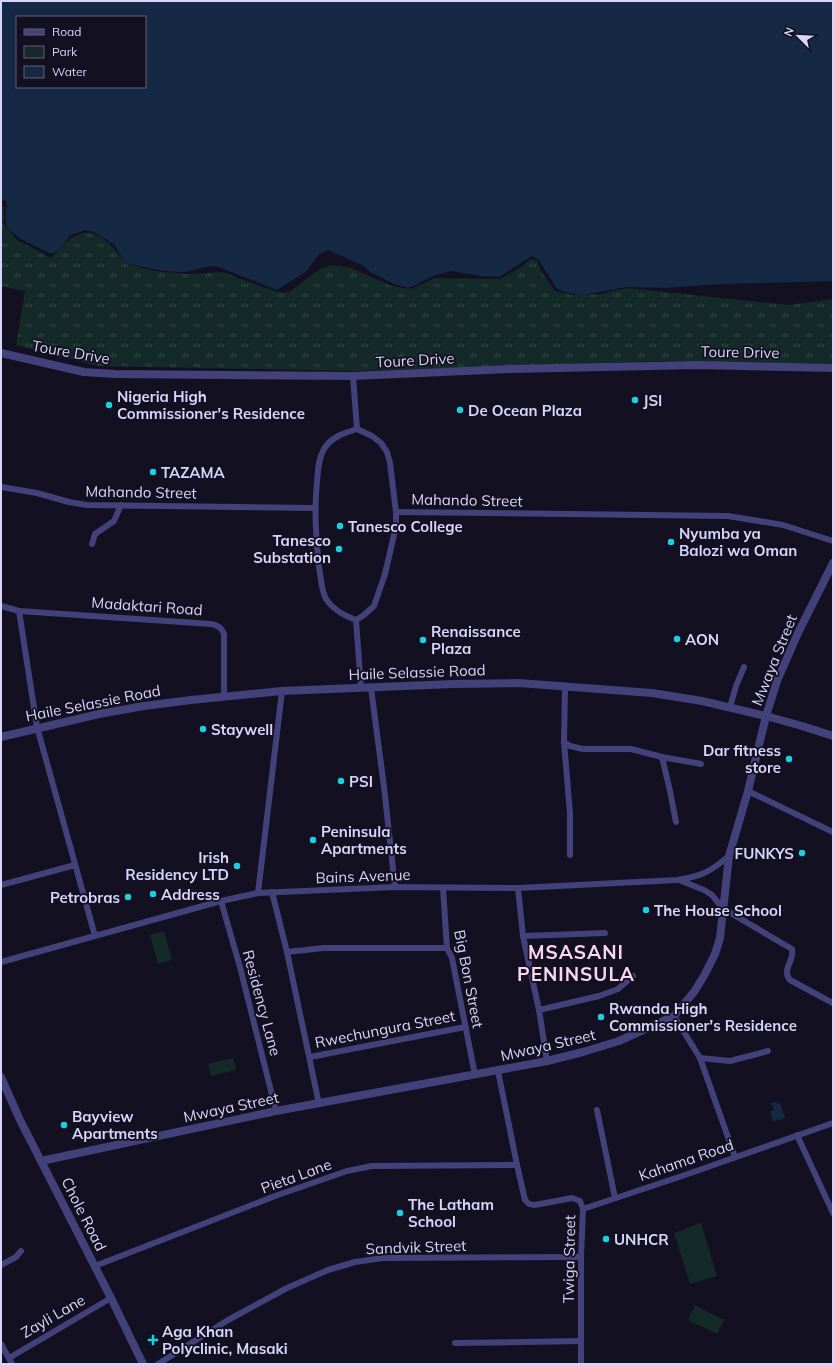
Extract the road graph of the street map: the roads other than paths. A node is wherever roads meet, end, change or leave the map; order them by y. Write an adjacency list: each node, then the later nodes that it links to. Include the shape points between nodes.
1 (1, 353): 3 (street, Toure Drive, via 84,372)
2 (833, 368): 3 (street, Toure Drive, via 697,365)
3 (353, 376): 4 (street)
4 (357, 429): 7 (street, via 343,433 324,449 319,460); 8 (street, Mahando Street, via 372,436 387,452)
5 (1, 486): 6 (street, Mahando Street, via 69,502)
6 (121, 506): 7 (street, Mahando Street); 10 (street, via 114,521 95,534)
7 (314, 508): 14 (street, via 320,572 326,599 337,610)
8 (396, 512): 9 (street, Mahando Street, via 728,516 783,525); 14 (street, via 396,526 385,574 374,606)
9 (833, 541)
10 (92, 544)
11 (833, 563): 22 (street, Mwaya Street, via 798,633 777,681)
12 (1, 606): 13 (street, Madaktari Road)
13 (19, 610): 20 (street, Madaktari Road, via 218,626 224,634); 23 (street)
14 (356, 620): 17 (street)
15 (744, 667): 21 (street)
16 (565, 687): 18 (street, Haile Selassie Road, via 541,684 453,684); 21 (street, Haile Selassie Road, via 652,693); 26 (street)
17 (361, 688): 18 (street, Haile Selassie Road); 19 (street, Haile Selassie Road)
18 (371, 688): 37 (street)
19 (282, 691): 20 (street, Haile Selassie Road); 41 (street)
20 (224, 697): 23 (street, Haile Selassie Road, via 144,706)
21 (730, 707): 22 (street, Haile Selassie Road)
22 (766, 716): 24 (street, Haile Selassie Road); 29 (street, Mwaya Street)
23 (37, 728): 25 (street, Haile Selassie Road); 34 (street)
24 (833, 736)
25 (1, 737)
26 (564, 742): 27 (street, via 583,749 631,749); 32 (street, via 570,813)
27 (662, 757): 28 (street); 30 (street)
28 (701, 764)
29 (748, 791): 31 (street); 33 (street, Mwaya Street)
30 (676, 822)
31 (833, 832)
32 (570, 856)
33 (729, 856): 35 (street, Bains Avenue, via 705,874); 43 (street, Mwaya Street)
34 (76, 865): 36 (street); 45 (street)
35 (677, 880): 39 (street, Bains Avenue); 43 (street, via 704,890 712,895)
36 (1, 884)
37 (395, 887): 38 (street, Bains Avenue); 40 (street, Bains Avenue)
38 (443, 888): 39 (street, Bains Avenue); 47 (street, Big Bon Street)
39 (518, 888): 46 (street)
40 (272, 892): 41 (street, Bains Avenue); 48 (street)
41 (258, 893): 42 (street, Bains Avenue)
42 (221, 901): 45 (street, Bains Avenue); 64 (street, Residency Lane)
43 (722, 908): 51 (street, via 792,949 787,977); 53 (street, Mwaya Street, via 720,938 715,954 694,992)
44 (605, 932): 46 (street)
45 (95, 936): 49 (street, Bains Avenue)
46 (523, 936): 52 (street)
47 (447, 948): 48 (street, via 323,948); 54 (street, Big Bon Street, via 452,958)
48 (287, 952): 56 (street)
49 (1, 962)
50 (633, 976): 52 (street, via 618,989 600,996)
51 (833, 1003)
52 (539, 1010): 58 (street)
53 (674, 1016): 57 (street); 58 (street, Mwaya Street, via 619,1041)
54 (465, 1027): 56 (street, Rwechungura Street); 60 (street, Big Bon Street)
55 (768, 1050): 57 (street, via 730,1061)
56 (310, 1056): 62 (street)
57 (700, 1058): 67 (street)
58 (547, 1061): 59 (street, Mwaya Street)
59 (498, 1071): 60 (street, Mwaya Street); 69 (street, Twiga Street)
60 (475, 1075): 62 (street, Mwaya Street)
61 (1, 1077): 68 (street, Chole Road)
62 (319, 1104): 64 (street, Mwaya Street)
63 (597, 1110): 70 (street)
64 (276, 1111): 68 (street, Mwaya Street)
65 (833, 1123): 66 (street, Kahama Road)
66 (797, 1135): 67 (street, Kahama Road); 72 (street)
67 (735, 1158): 70 (street, Kahama Road)
68 (41, 1161): 76 (street, Chole Road)
69 (517, 1164): 71 (street, Twiga Street, via 527,1203 535,1205 572,1198 580,1202); 76 (street, Pieta Lane, via 372,1166 347,1171 275,1196)
70 (615, 1198): 71 (street, Kahama Road)
71 (583, 1209): 74 (street, Twiga Street)
72 (833, 1213)
73 (21, 1251): 75 (street, via 16,1257)
74 (582, 1257): 78 (street, Twiga Street); 84 (street, Sandvik Street, via 383,1258 355,1262 328,1270 287,1288 228,1320)
75 (1, 1265)
76 (95, 1266): 77 (street, Chole Road)
77 (111, 1298): 81 (street, Zayli Lane); 83 (street, Chole Road)
78 (581, 1341): 80 (street); 85 (street, Twiga Street)
79 (1, 1344): 81 (street)
80 (455, 1344)
81 (9, 1358): 82 (street)
82 (12, 1364)
83 (143, 1364)
84 (158, 1364)
85 (581, 1364)

